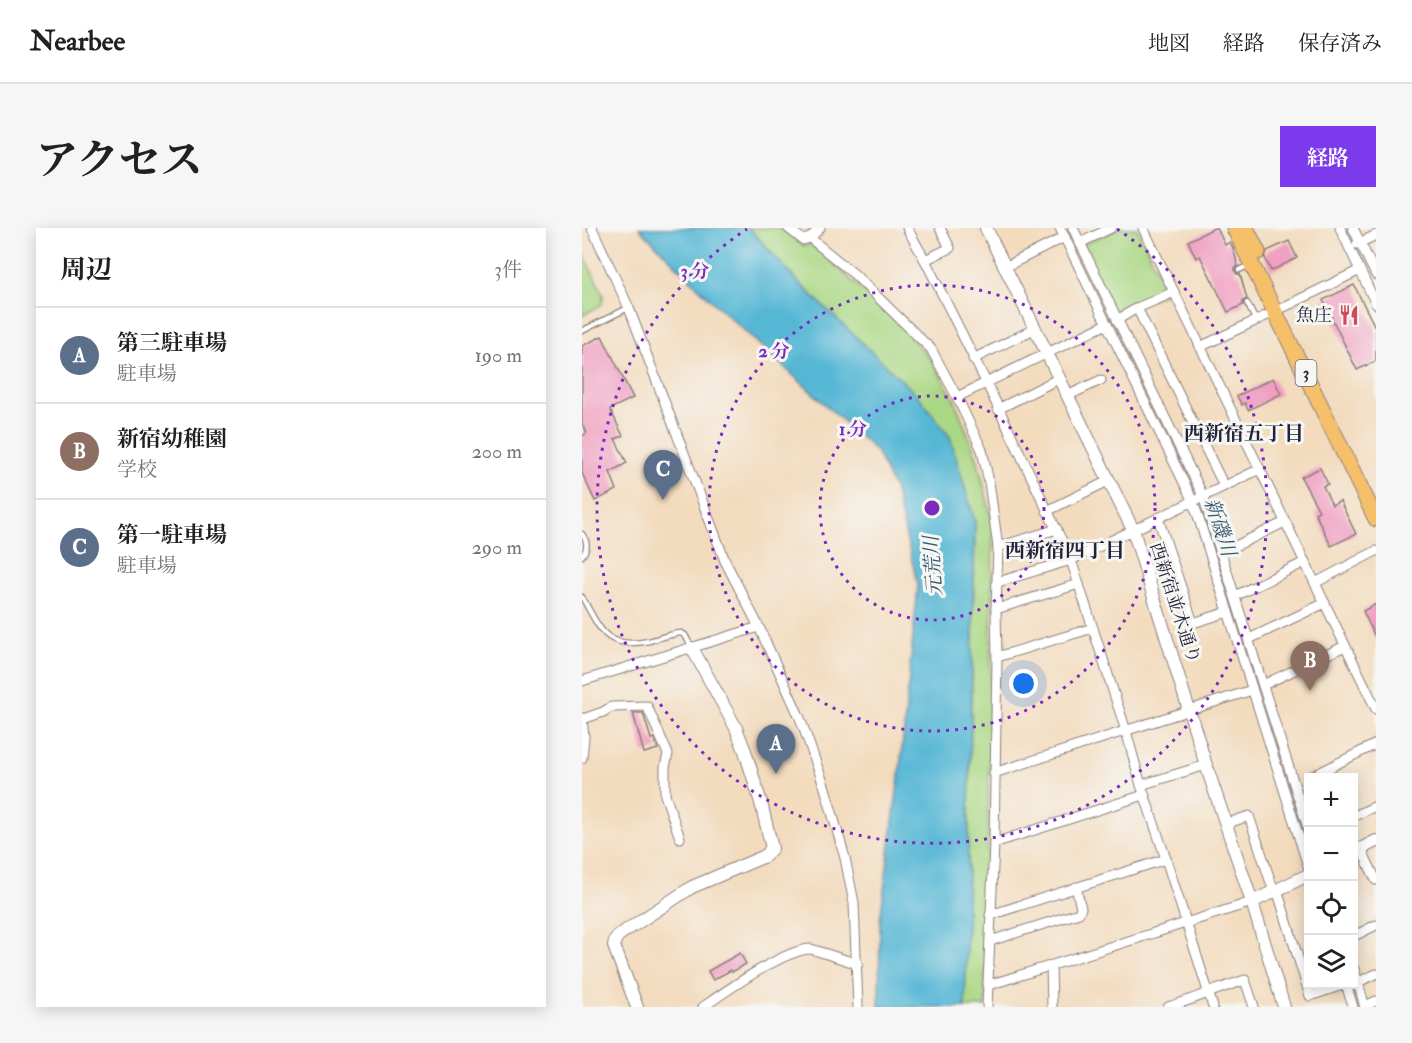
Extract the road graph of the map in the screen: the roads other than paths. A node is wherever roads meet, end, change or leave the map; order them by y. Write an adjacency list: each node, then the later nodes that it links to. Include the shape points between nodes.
1 (592, 228): 27 (street)
2 (788, 228): 16 (street, via 803,240)
3 (820, 228): 16 (street)
4 (907, 228): 20 (street)
5 (940, 228): 20 (street, via 950,248)
6 (986, 228): 21 (street, 西新宿並木通り)
7 (1073, 228): 18 (street)
8 (1111, 228): 18 (street)
9 (1143, 228): 24 (street)
10 (1234, 228): 29 (main road, 3, via 1246,267)
11 (1246, 228): 29 (main road, 3)
12 (1340, 228): 19 (street)
13 (1353, 228): 17 (street)
14 (1063, 232): 21 (street); 32 (street)
15 (1376, 235): 17 (street)
16 (810, 238): 42 (street, via 854,274 931,349)
17 (1360, 242): 19 (street); 23 (street)
18 (1080, 243): 30 (street)
19 (1349, 247): 22 (street)
20 (924, 260): 37 (street)
21 (1005, 267): 33 (street, 西新宿並木通り)
22 (1360, 270): 26 (street); 29 (street)
23 (1376, 275)
24 (1174, 292): 28 (street); 35 (street)
25 (1247, 303): 31 (lane)
26 (1376, 304)
27 (629, 308): 34 (lane); 71 (street, via 725,561)
28 (1137, 308): 30 (street); 46 (street)
29 (1280, 309): 31 (street); 48 (main road, 3); 52 (main road, 3)
30 (1117, 320): 47 (street)
31 (1256, 321): 35 (street)
32 (1107, 324): 36 (street); 49 (street)
33 (1034, 329): 36 (street, 西新宿並木通り); 37 (street)
34 (582, 331)
35 (1200, 347): 44 (street)
36 (1047, 353): 38 (street, 西新宿並木通り); 40 (street)
37 (973, 359): 40 (street)
38 (1058, 379): 41 (street, 西新宿並木通り); 43 (street)
39 (1101, 380): 41 (street)
40 (986, 382): 42 (street); 43 (street)
41 (1067, 396): 45 (street, 西新宿並木通り)
42 (957, 397): 57 (street, via 982,450)
43 (998, 409): 50 (street)
44 (1260, 469): 46 (street); 53 (street)
45 (1108, 481): 50 (street); 55 (street, 西新宿並木通り)
46 (1224, 486): 47 (street)
47 (1203, 496): 49 (street); 59 (street)
48 (1376, 496)
49 (1192, 502): 51 (street); 70 (street)
50 (1047, 511): 54 (street)
51 (1158, 518): 55 (street); 70 (street, via 1193,623)
52 (1376, 519)
53 (1285, 522): 59 (street); 62 (street)
54 (1056, 529): 57 (street); 61 (street)
55 (1133, 530): 61 (street); 81 (street, 西新宿並木通り)
56 (582, 534): 60 (lane, via 587,544)
57 (998, 547): 63 (street)
58 (1376, 551): 64 (street)
59 (1221, 553): 66 (street)
60 (582, 556)
61 (1071, 560): 63 (street); 65 (street)
62 (1305, 562): 64 (street); 66 (street)
63 (998, 582): 69 (street)
64 (1315, 583): 68 (street)
65 (1079, 584): 69 (street); 72 (street)
66 (1235, 596): 73 (street)
67 (582, 598): 75 (lane, via 599,628 615,641 638,642 681,633)
68 (1325, 603): 73 (street); 74 (street)
69 (996, 609): 76 (street)
70 (1228, 612): 79 (street)
71 (759, 627): 75 (street); 113 (street, via 800,718 825,788 855,903)
72 (1093, 628): 76 (street); 83 (street)
73 (1249, 639): 78 (street)
74 (1345, 645): 78 (street); 80 (street)
75 (692, 648): 77 (street); 124 (street, via 745,750 772,848 765,856 692,887 619,935 614,946)
76 (997, 657): 87 (street)
77 (582, 681)
78 (1263, 685): 90 (street)
79 (1252, 690): 81 (street); 100 (street)
80 (1376, 709)
81 (1190, 711): 83 (street); 86 (street, 西新宿並木通り)
82 (582, 718): 85 (street); 96 (street, via 611,707 647,706 668,754 665,795)
83 (1126, 731): 87 (street); 91 (street)
84 (1376, 744): 88 (street)
85 (582, 758)
86 (1206, 765): 91 (street); 94 (street, 西新宿並木通り)
87 (994, 773): 98 (street)
88 (1319, 773)
89 (1304, 780): 90 (street)
90 (1295, 785): 95 (street)
91 (1143, 790): 98 (street); 102 (street)
92 (1376, 806): 93 (street)
93 (1358, 814)
94 (1225, 824): 106 (street, via 1249,816); 107 (street, 西新宿並木通り)
95 (1308, 827)
96 (680, 838)
97 (1376, 841): 99 (street)
98 (994, 843): 108 (street)
99 (1358, 850)
100 (1304, 853)
101 (1358, 853): 104 (street)
102 (1166, 859): 105 (street); 109 (street)
103 (1304, 877): 106 (street)
104 (1376, 880)
105 (1076, 887): 108 (street); 112 (street, via 1079,913)
106 (1275, 891): 107 (street); 116 (street)
107 (1252, 902): 109 (street); 132 (street, 西新宿並木通り)
108 (990, 915): 112 (street)
109 (1186, 923): 114 (street); 122 (street)
110 (1376, 925): 111 (street)
111 (1355, 935)
112 (990, 941): 118 (street)
113 (858, 964): 125 (street, via 804,949 771,964); 126 (street)
114 (1051, 966): 118 (street); 128 (street)
115 (1376, 974): 117 (street)
116 (1304, 977)
117 (1358, 982): 134 (street)
118 (989, 985): 127 (street)
119 (1308, 989): 120 (street, via 1310,996)
120 (1331, 989)
121 (1348, 989): 133 (street)
122 (1209, 993): 129 (street); 130 (street); 131 (street, via 1245,980)
123 (1376, 1001): 134 (street)
124 (637, 1007)
125 (703, 1007)
126 (858, 1007)
127 (987, 1007)
128 (1053, 1007)
129 (1168, 1007)
130 (1214, 1007)
131 (1254, 1007)
132 (1284, 1007)
133 (1353, 1007)
134 (1365, 1007)

